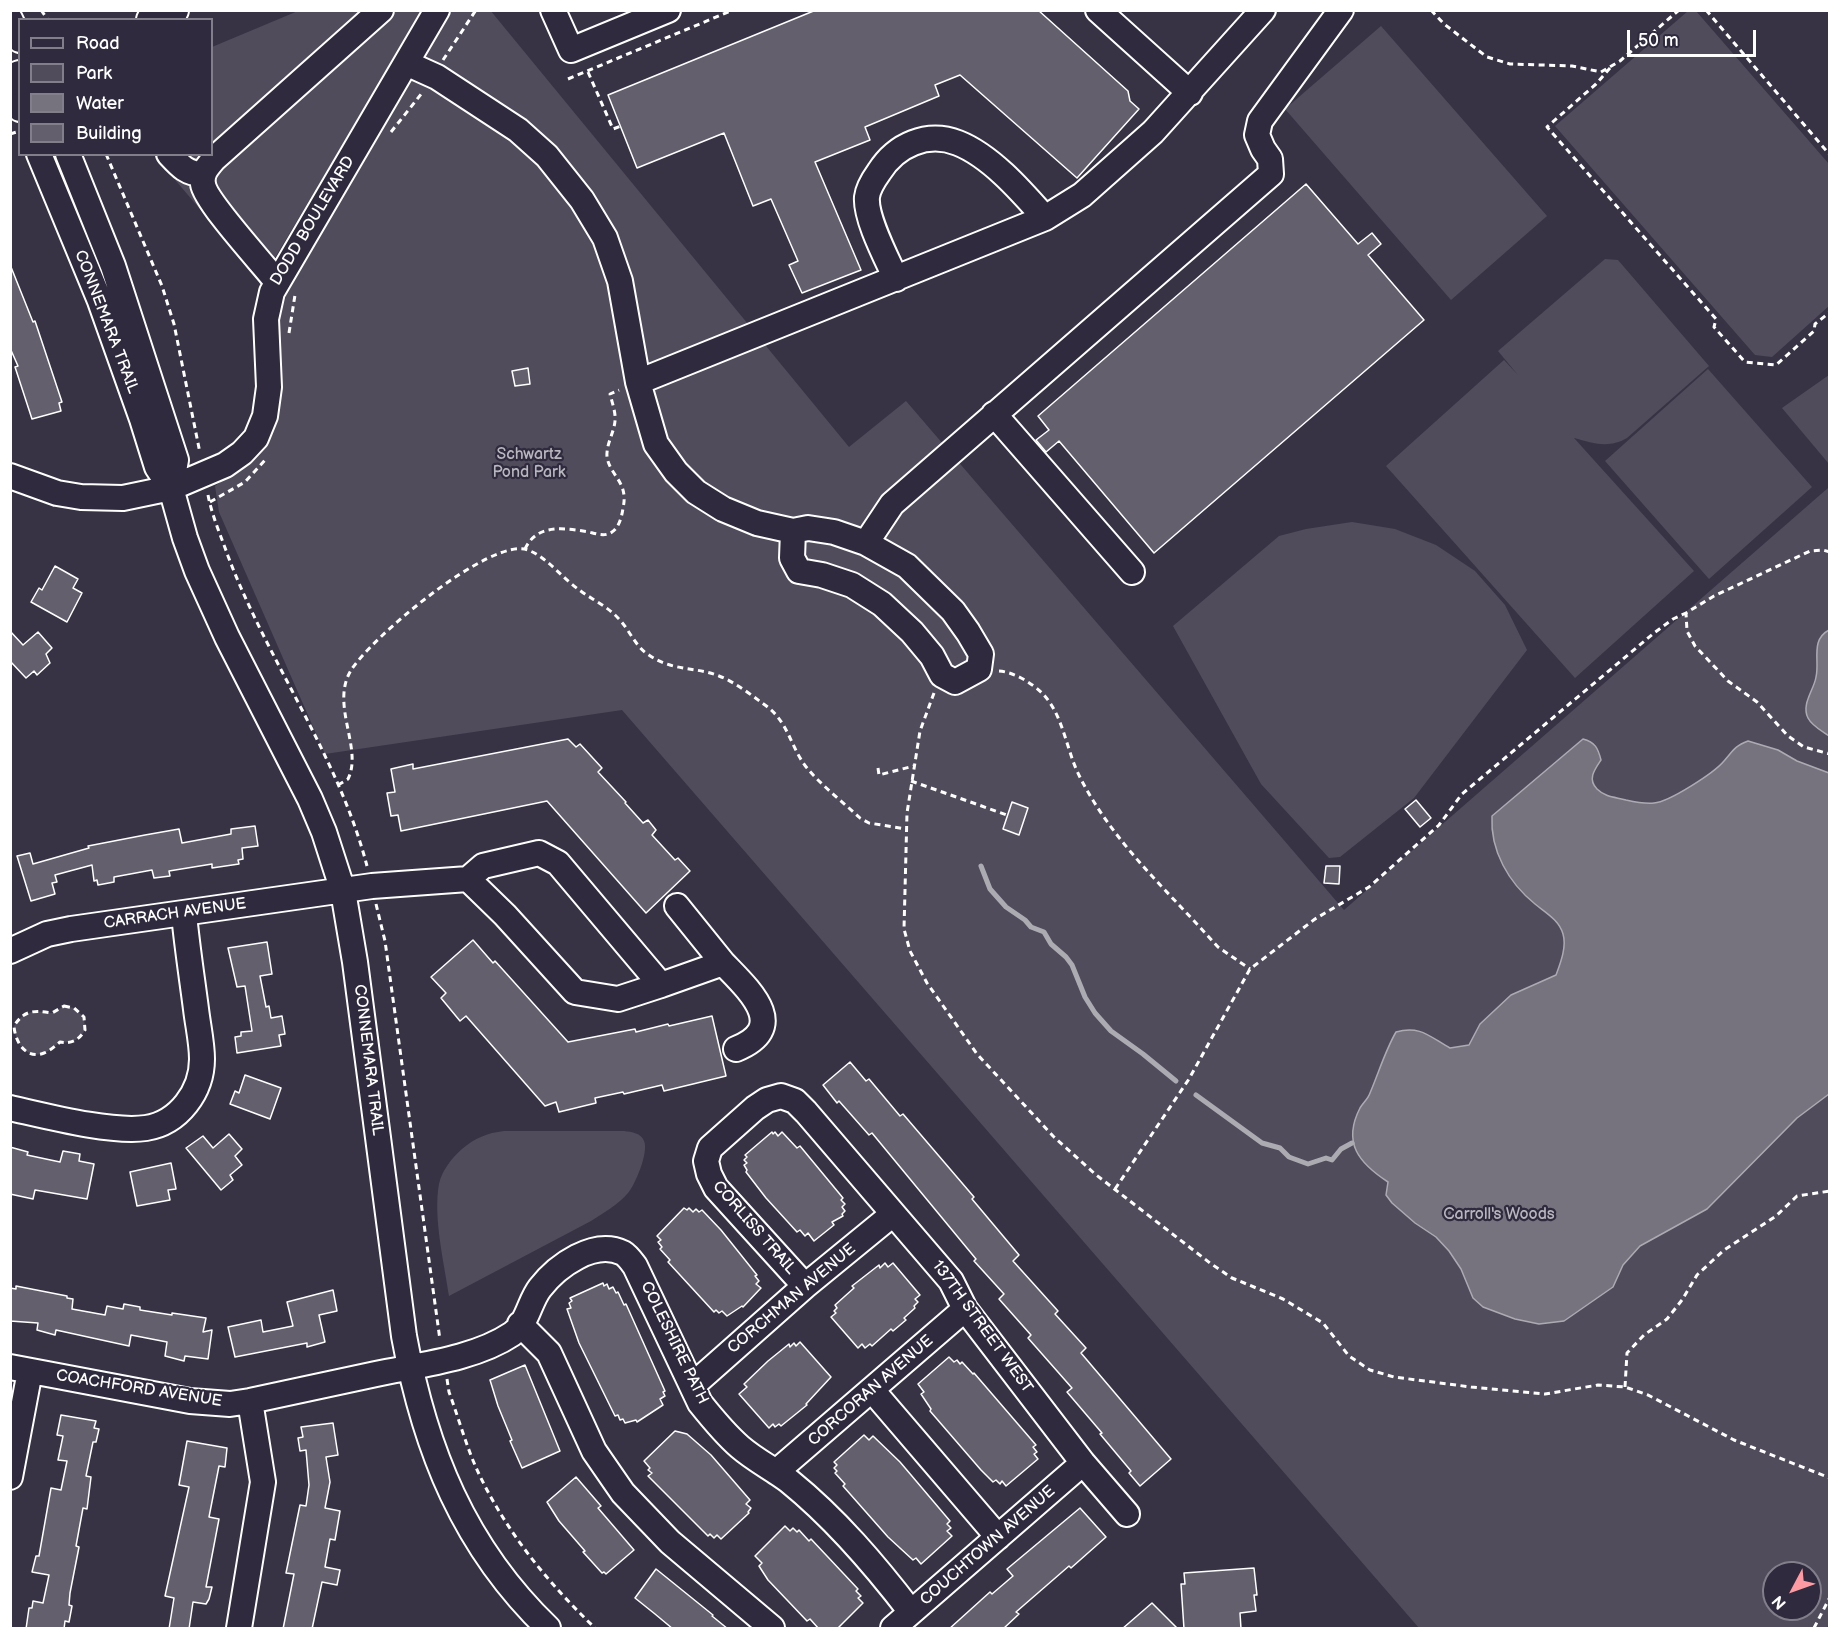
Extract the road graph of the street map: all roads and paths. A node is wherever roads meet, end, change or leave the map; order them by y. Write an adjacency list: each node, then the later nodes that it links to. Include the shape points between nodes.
1 (173, 10): 14 (main road)
2 (381, 10): 31 (street, via 214,159)
3 (437, 10): 17 (street, DODD BOULEVARD)
4 (476, 10): 20 (path)
5 (553, 10): 6 (street, via 571,50)
6 (668, 10)
7 (734, 10): 19 (path)
8 (1098, 10): 23 (street)
9 (1263, 10): 23 (street)
10 (1341, 10): 39 (street, via 1260,121 1257,135 1270,159 1271,174)
11 (1431, 10): 18 (path, via 1487,57 1510,64 1572,66 1601,72)
12 (1679, 10): 18 (path)
13 (1706, 10): 27 (path)
14 (156, 18)
15 (10, 19): 16 (street)
16 (18, 36)
17 (406, 63): 20 (street); 34 (street, DODD BOULEVARD)
18 (1610, 68): 35 (path, via 1547,127 1716,319 1714,327 1745,362 1776,365 1814,332 1815,324)
19 (588, 72): 21 (path); 25 (path, via 613,129)
20 (433, 76): 26 (path); 37 (street, via 518,130 547,156 582,200 605,238 620,281)
21 (568, 79)
22 (10, 88): 24 (street)
23 (1190, 93): 32 (street, via 1082,195)
24 (18, 105)
25 (621, 126)
26 (386, 139)
27 (1830, 155)
28 (40, 156): 42 (street, CONNEMARA TRAIL, via 105,312 157,467)
29 (69, 156): 42 (street, CONNEMARA TRAIL, via 113,266 176,460)
30 (172, 156): 31 (street, via 183,169)
31 (203, 174): 34 (street, via 202,183 211,202)
32 (1045, 218): 33 (street); 33 (street, via 1004,176 960,144 942,138 906,145 882,167 867,196 875,231)
33 (896, 279): 37 (street)
34 (286, 288): 36 (path); 42 (street, DODD BOULEVARD, via 272,291 266,319 269,387 265,416 256,438 225,465)
35 (1830, 312)
36 (289, 342)
37 (638, 382): 44 (street, via 656,444 696,492 757,523)
38 (610, 394): 46 (path, via 616,420 608,462 618,477 624,502 616,529 602,535 564,529 537,532 529,538)
39 (994, 414): 45 (street, via 892,504); 48 (street)
40 (273, 450): 43 (path, via 245,482)
41 (10, 476): 42 (street, DODD BOULEVARD, via 57,493 92,498 140,496)
42 (171, 488): 60 (street, CONNEMARA TRAIL, via 206,592 310,799)
43 (210, 502)
44 (794, 531): 45 (street, via 808,528 834,532); 51 (street, via 792,558 799,571 852,585 882,604 912,632)
45 (866, 543): 50 (street, via 907,566 953,611 981,654)
46 (525, 549): 56 (path, via 493,556 437,589 355,663 348,675 344,700 352,764 348,778); 58 (path, via 543,558 567,581 616,616 649,656 675,668 718,676 775,712 808,770 860,818)
47 (1830, 552): 49 (path, via 1810,551)
48 (1132, 572)
49 (1686, 613): 52 (path, via 1687,631 1695,646 1728,681 1757,702 1788,736 1804,747); 65 (path, via 1654,633 1462,794 1439,825 1369,887 1315,919)
50 (979, 669): 51 (street, via 955,682); 65 (path, via 1005,671 1042,693 1052,705 1074,765 1092,800 1132,856 1218,947)
51 (942, 675): 53 (path, via 920,731)
52 (1830, 754)
53 (914, 766): 54 (path, via 879,775); 55 (path)
54 (878, 768)
55 (911, 781): 57 (path); 58 (path)
56 (338, 785)
57 (1007, 815)
58 (906, 829): 71 (path, via 904,929 910,951 927,982 977,1054 1013,1095 1053,1136)
59 (468, 879): 60 (street, CARRACH AVENUE); 66 (street, via 575,992 618,999); 66 (street, via 483,866 539,853 558,863)
60 (343, 891): 62 (street, CARRACH AVENUE); 77 (street, CONNEMARA TRAIL)
61 (677, 906): 64 (street)
62 (184, 914): 63 (street, CARRACH AVENUE, via 47,934); 70 (street, via 202,1059 198,1084 185,1106 162,1123 134,1129)
63 (10, 951)
64 (723, 963): 66 (street); 68 (street, via 760,1005 764,1018 751,1043)
65 (1250, 969): 71 (path, via 1189,1079)
66 (661, 985)
67 (13, 1037): 67 (path, via 28,1053 41,1054 60,1042 78,1039 85,1030 84,1017 74,1008 64,1006 52,1013 33,1010 19,1018)
68 (736, 1049)
69 (781, 1096): 73 (street, 137TH STREET WEST, via 795,1101 806,1112); 74 (street, CORLISS TRAIL, via 767,1100 732,1128 710,1148 706,1161 716,1188)
70 (10, 1108)
71 (1115, 1189): 80 (path, via 1232,1278 1283,1299 1323,1323 1350,1356 1370,1370 1444,1384 1545,1394 1598,1385)
72 (1830, 1191): 80 (path, via 1797,1196 1697,1275 1666,1319 1627,1353)
73 (893, 1214): 74 (street, CORCHMAN AVENUE); 75 (street, 137TH STREET WEST, via 951,1281)
74 (805, 1286): 79 (street, CORCHMAN AVENUE)
75 (965, 1309): 81 (street, CORCORAN AVENUE); 83 (street, 137TH STREET WEST)
76 (520, 1324): 77 (street, COLESHIRE PATH, via 513,1333 487,1346); 79 (street, COLESHIRE PATH, via 538,1290 579,1256 607,1249 625,1254 646,1285); 93 (street, via 549,1353 594,1451 623,1493 670,1542)
77 (410, 1368): 82 (street, COACHFORD AVENUE); 92 (street, CONNEMARA TRAIL, via 430,1444 454,1500 492,1564)
78 (20, 1369): 82 (street, COACHFORD AVENUE, via 190,1401); 85 (street)
79 (692, 1386): 84 (street, COLESHIRE PATH, via 700,1403 724,1432)
80 (1625, 1387): 86 (path, via 1734,1440)
81 (872, 1389): 84 (street, CORCORAN AVENUE); 88 (street)
82 (250, 1401): 91 (street, via 263,1482)
83 (1083, 1463): 87 (street, 137TH STREET WEST); 88 (street, COUCHTOWN AVENUE)
84 (776, 1472): 90 (street, COLESHIRE PATH, via 854,1543)
85 (10, 1477)
86 (1830, 1478)
87 (1127, 1514)
88 (998, 1537): 90 (street, COUCHTOWN AVENUE)
89 (1830, 1597): 95 (path)
90 (911, 1612): 94 (street, COUCHTOWN AVENUE)
91 (239, 1629)
92 (548, 1629)
93 (772, 1629)
94 (893, 1629)
95 (1814, 1629)

